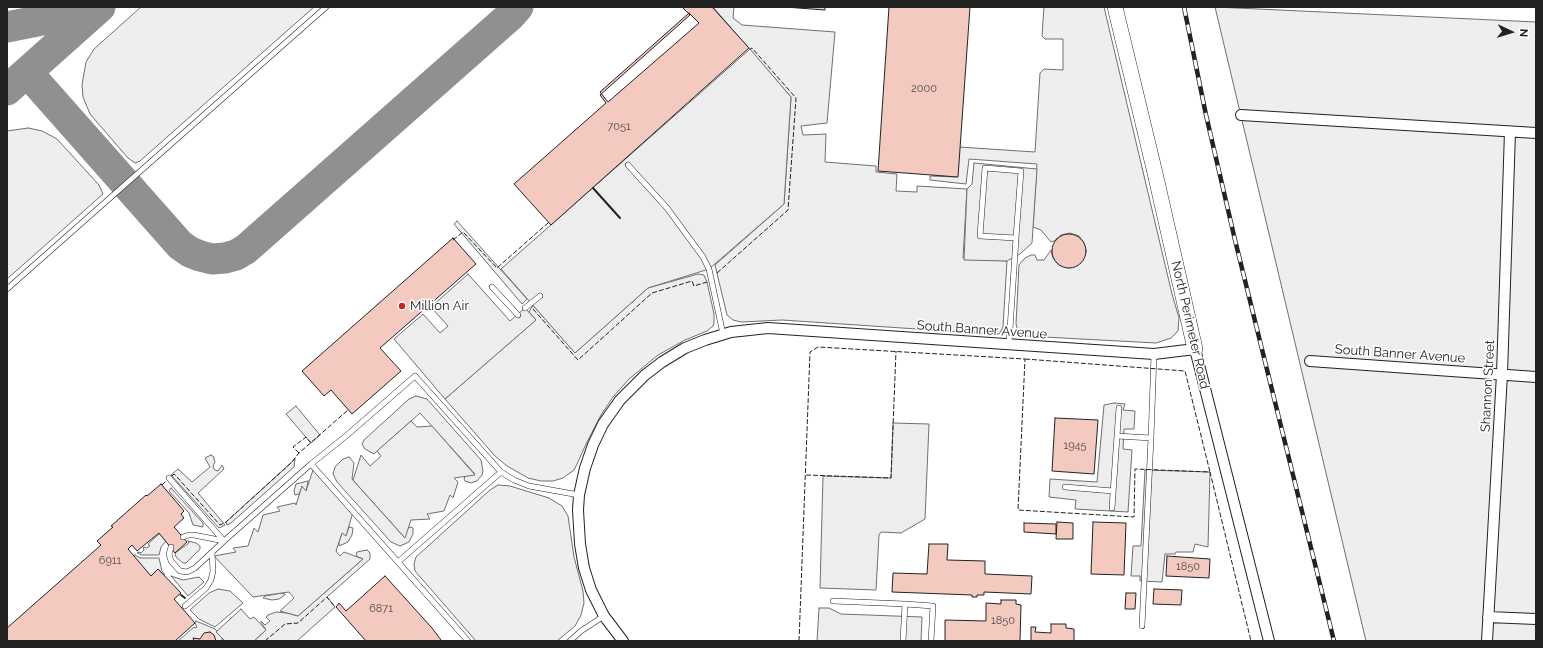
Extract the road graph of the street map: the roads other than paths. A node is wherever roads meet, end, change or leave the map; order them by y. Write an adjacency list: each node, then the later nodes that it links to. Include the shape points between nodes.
1 (326, 7): 9 (lane)
2 (1115, 7): 15 (street, North Perimeter Road)
3 (1241, 115): 4 (street)
4 (1510, 132): 5 (street); 18 (street, Shannon Street)
5 (1536, 133)
6 (628, 165): 13 (lane, via 667,208 703,257 709,269)
7 (1016, 238): 7 (lane, via 1021,171 985,168 980,236); 14 (lane)
8 (492, 287): 12 (lane)
9 (7, 289)
10 (540, 296): 11 (lane)
11 (525, 308)
12 (518, 315)
13 (723, 334): 14 (street, South Banner Avenue, via 768,328); 28 (street, South Banner Avenue, via 671,356 645,375 620,400 603,424 593,445)
14 (1009, 345): 16 (street, South Banner Avenue)
15 (1195, 349): 16 (street, South Banner Avenue); 47 (street, North Perimeter Road)
16 (1154, 354): 22 (lane)
17 (1310, 361): 18 (street, South Banner Avenue)
18 (1502, 374): 19 (street, South Banner Avenue); 39 (street, Shannon Street)
19 (1536, 376)
20 (1119, 408): 21 (lane)
21 (1117, 436): 22 (lane); 27 (lane)
22 (1151, 438): 41 (lane)
23 (311, 464): 24 (lane, via 415,376); 31 (lane); 34 (lane)
24 (500, 472): 28 (lane, via 529,486); 34 (lane)
25 (169, 478): 31 (lane)
26 (1065, 487): 27 (lane)
27 (1113, 491): 29 (lane)
28 (579, 495): 38 (street, South Banner Avenue, via 578,530 583,562 591,590)
29 (1112, 508)
30 (183, 536): 31 (lane, via 194,535)
31 (224, 541): 33 (lane)
32 (171, 547): 33 (lane, via 171,561 183,572 191,571)
33 (212, 553): 37 (lane, via 211,580 206,588)
34 (398, 562): 42 (lane)
35 (833, 601): 36 (lane)
36 (905, 604): 45 (lane); 46 (lane, via 933,606)
37 (185, 606)
38 (604, 616): 43 (lane); 44 (street, South Banner Avenue)
39 (1488, 617): 40 (street); 48 (street, Shannon Street)
40 (1536, 620)
41 (1142, 626)
42 (467, 641)
43 (570, 641)
44 (623, 641)
45 (904, 641)
46 (931, 641)
47 (1269, 641)
48 (1487, 641)

